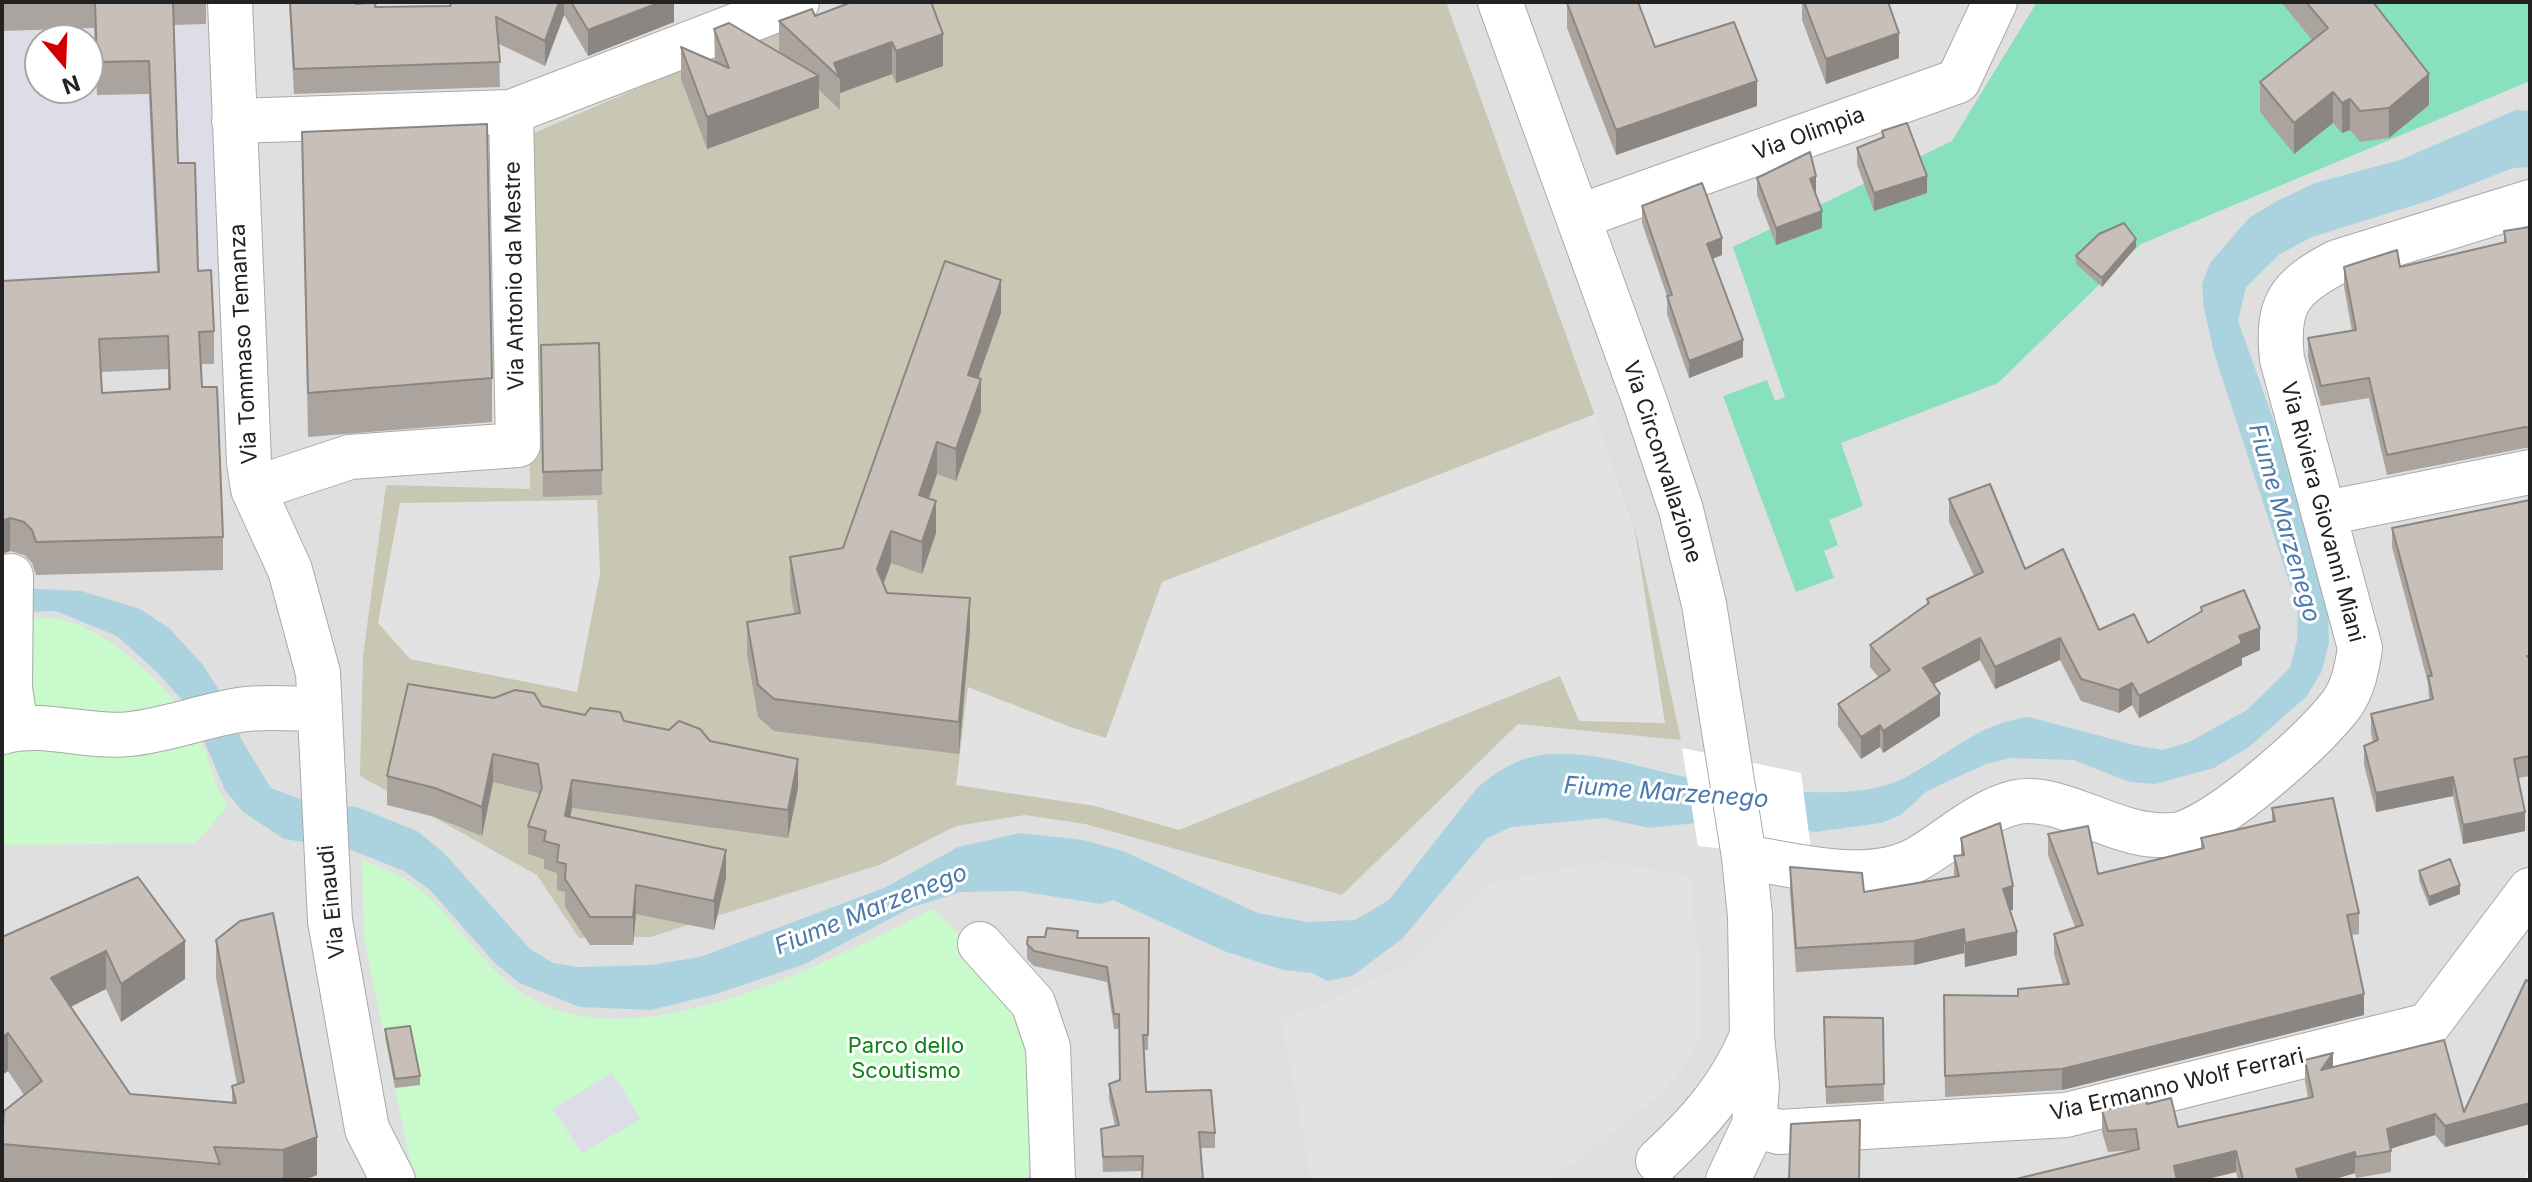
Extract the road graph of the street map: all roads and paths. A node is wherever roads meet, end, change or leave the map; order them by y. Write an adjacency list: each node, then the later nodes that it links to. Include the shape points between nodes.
1 (230, 2): 7 (street, Via Tommaso Temanza)
2 (797, 2): 5 (street)
3 (1500, 2): 9 (street, Via Circonvallazione)
4 (1995, 2): 9 (street, Via Olimpia, via 1958,81)
5 (711, 16): 6 (street)
6 (511, 112): 7 (street); 11 (street, Via Antonio da Mestre, via 518,445 350,457)
7 (234, 121): 11 (street, Via Tommaso Temanza)
8 (2530, 202): 12 (street, Via Riviera Giovanni Miani, via 2337,262 2311,276 2283,307 2278,329 2282,359)
9 (1578, 217): 16 (street, Via Circonvallazione, via 1681,510 1704,604)
10 (2530, 472): 12 (street)
11 (253, 489): 14 (street, Via Tommaso Temanza, via 290,570)
12 (2326, 513): 16 (street, Via Riviera Giovanni Miani, via 2356,624 2360,648 2355,675 2342,704 2285,762 2206,822 2179,835 2154,835 2048,804 2019,802 1992,811 1914,861 1887,869)
13 (11, 576): 15 (street)
14 (319, 708): 15 (street, via 242,709 131,734); 21 (street, Via Einaudi, via 328,895)
15 (9, 730)
16 (1744, 857): 19 (street, Via Circonvallazione)
17 (2530, 890): 20 (street, Via Ermanno Wolf Ferrari, via 2428,1025 2066,1115 1779,1132)
18 (980, 944): 25 (street, via 1033,1003 1048,1047)
19 (1752, 1036): 20 (street, Via Circonvallazione); 22 (street, Via Circonvallazione, via 1731,1082 1690,1132)
20 (1754, 1125): 27 (street, Via Circonvallazione)
21 (367, 1129): 23 (street); 24 (street)
22 (1644, 1171): 26 (street, via 1676,1159 1696,1163)
23 (359, 1180)
24 (393, 1180)
25 (1053, 1180)
26 (1720, 1180)
27 (1728, 1180)

